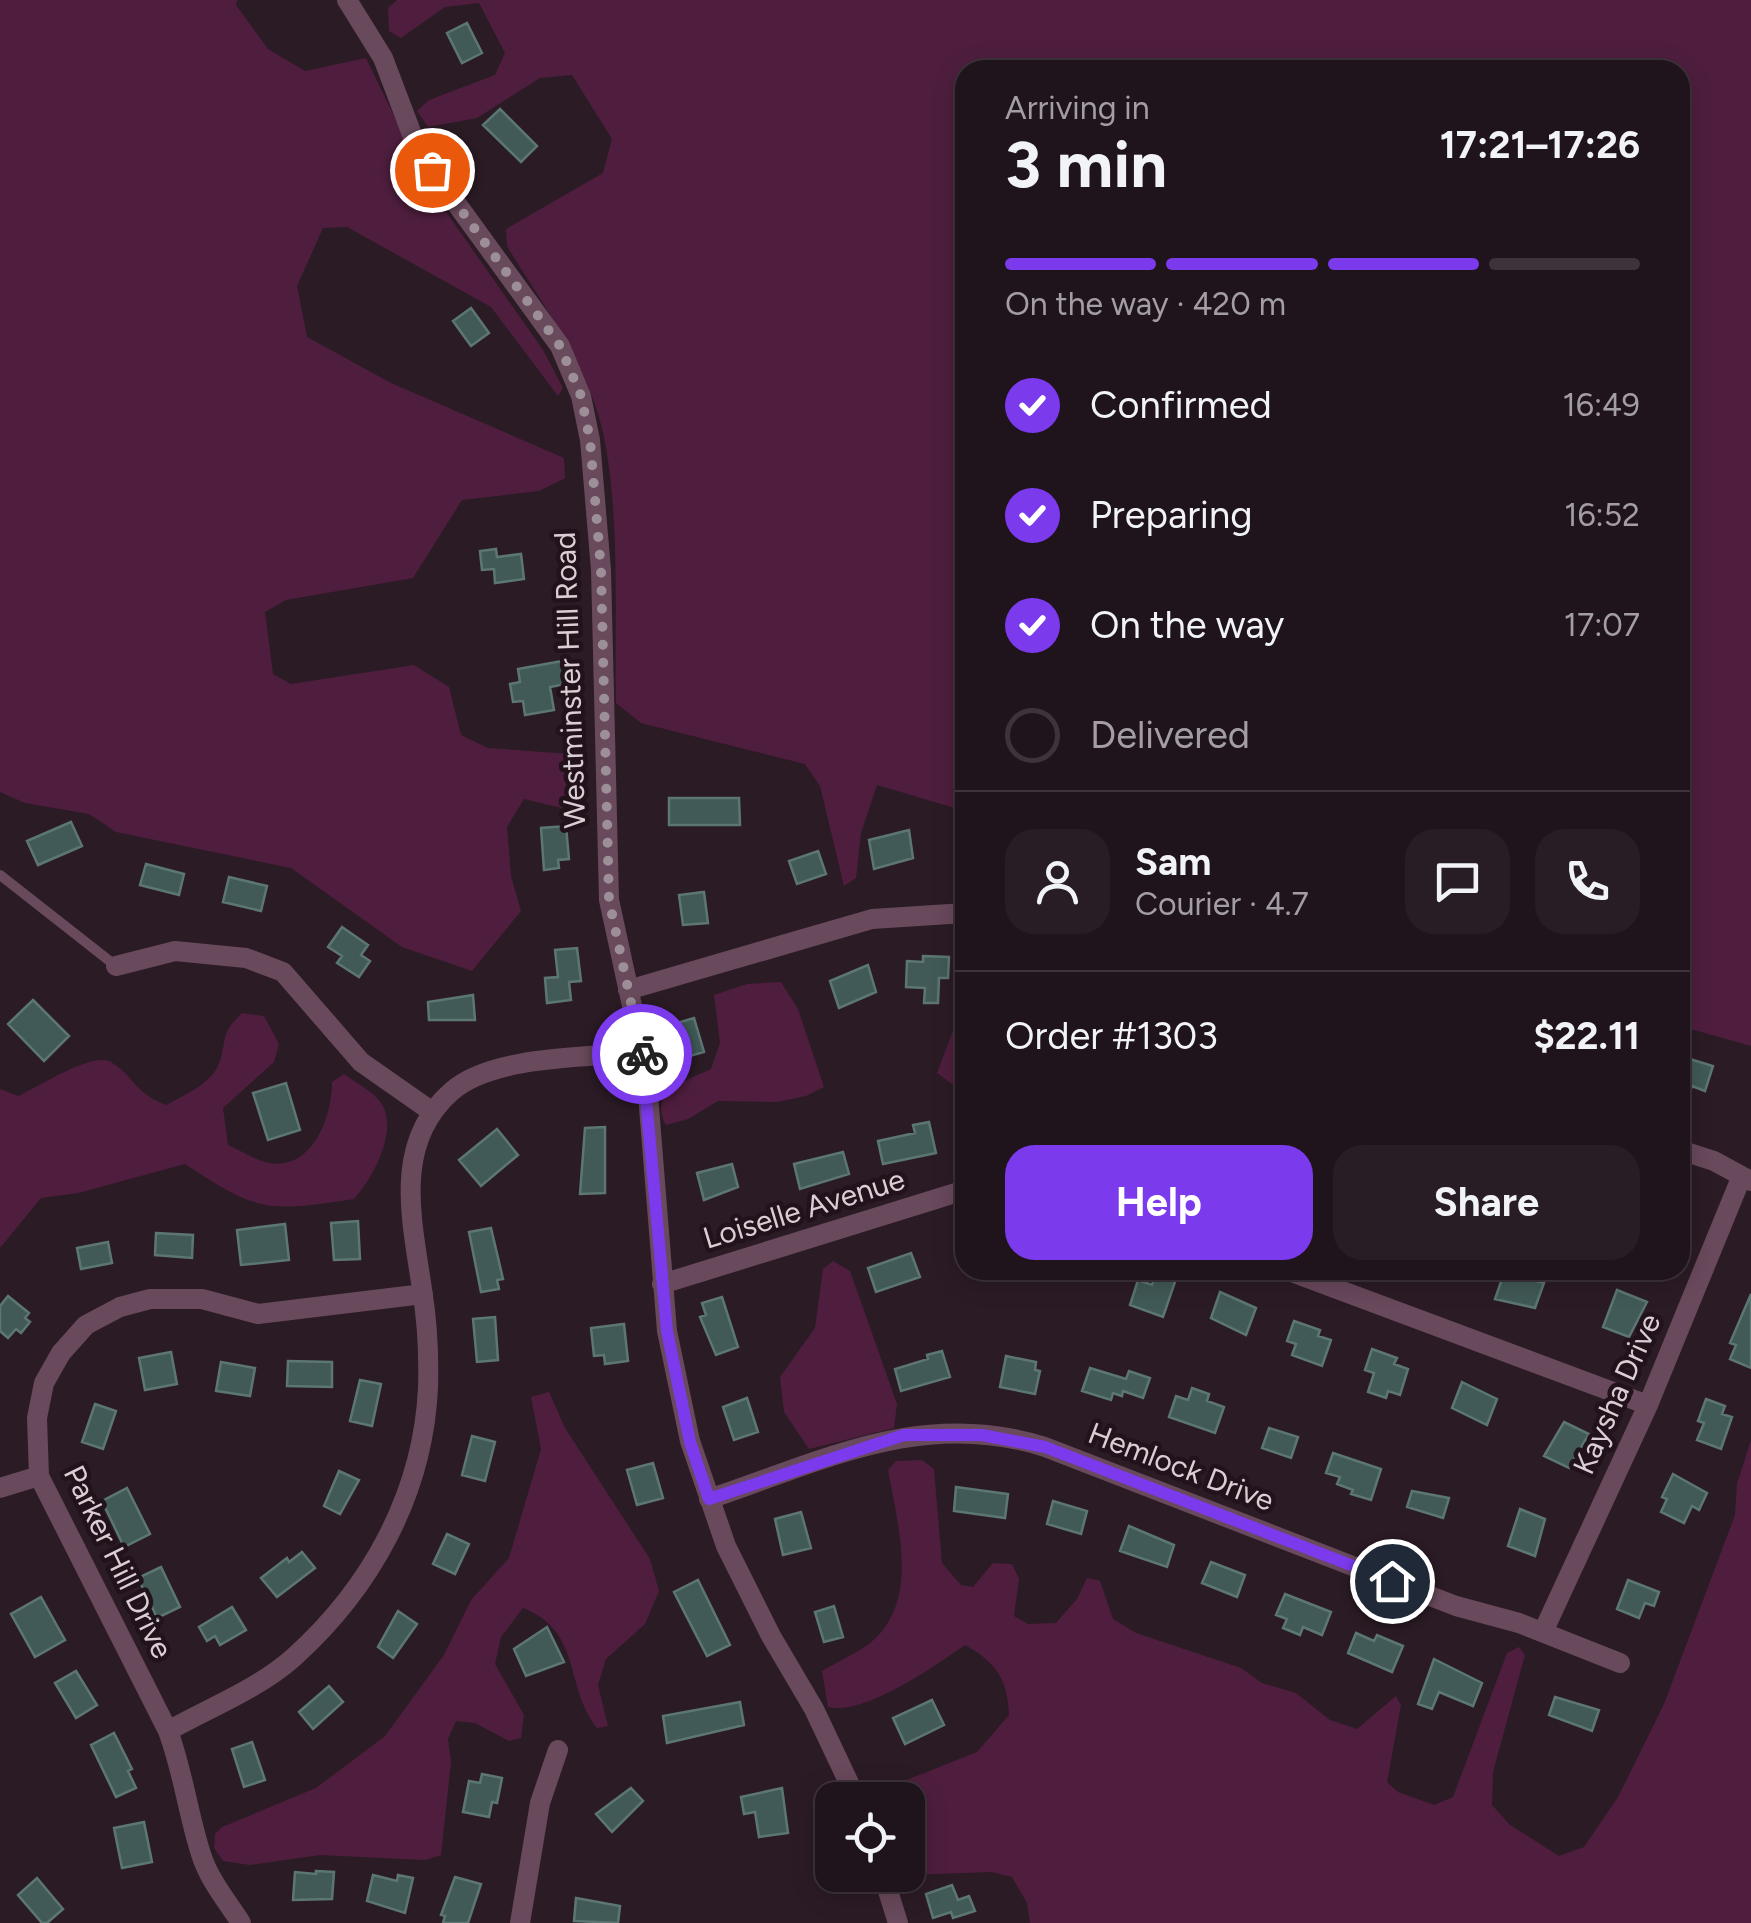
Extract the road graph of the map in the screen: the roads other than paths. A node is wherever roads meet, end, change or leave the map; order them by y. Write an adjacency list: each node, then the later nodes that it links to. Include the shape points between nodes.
1 (347, 0): 5 (street, Westminster Hill Road, via 384,58 432,170 560,346 581,396 601,570 609,900)
2 (0, 876): 4 (lane)
3 (955, 914): 5 (street, via 872,919)
4 (116, 966): 7 (street, via 175,951 246,958 283,972 361,1062)
5 (628, 990): 6 (street, Westminster Hill Road)
6 (642, 1052): 7 (street, via 486,1070); 12 (street, Westminster Hill Road)
7 (432, 1111): 13 (street, via 409,1178)
8 (1690, 1153): 9 (street)
9 (1746, 1180): 14 (street, Kaysha Drive)
10 (955, 1193): 12 (street, Loiselle Avenue)
11 (1313, 1280): 14 (street)
12 (662, 1284): 17 (street, Westminster Hill Road, via 683,1413)
13 (423, 1294): 15 (street, Parker Hill Drive, via 258,1314 202,1299 120,1306 86,1326 44,1383 37,1418); 20 (street, via 428,1386 422,1438 403,1507 380,1553 356,1591 289,1661)
14 (1648, 1405): 18 (street, Kaysha Drive)
15 (39, 1476): 16 (street); 20 (street, Parker Hill Drive)
16 (0, 1488)
17 (709, 1499): 18 (street, Hemlock Drive, via 904,1435 1014,1439 1456,1606); 22 (street, Westminster Hill Road, via 726,1546)
18 (1543, 1632): 19 (street, Hemlock Drive)
19 (1620, 1664)
20 (168, 1731): 24 (street, Parker Hill Drive, via 200,1853)
21 (558, 1750): 25 (street, via 540,1803)
22 (848, 1782)
23 (889, 1892): 26 (street)
24 (242, 1923)
25 (520, 1923)
26 (898, 1923)

